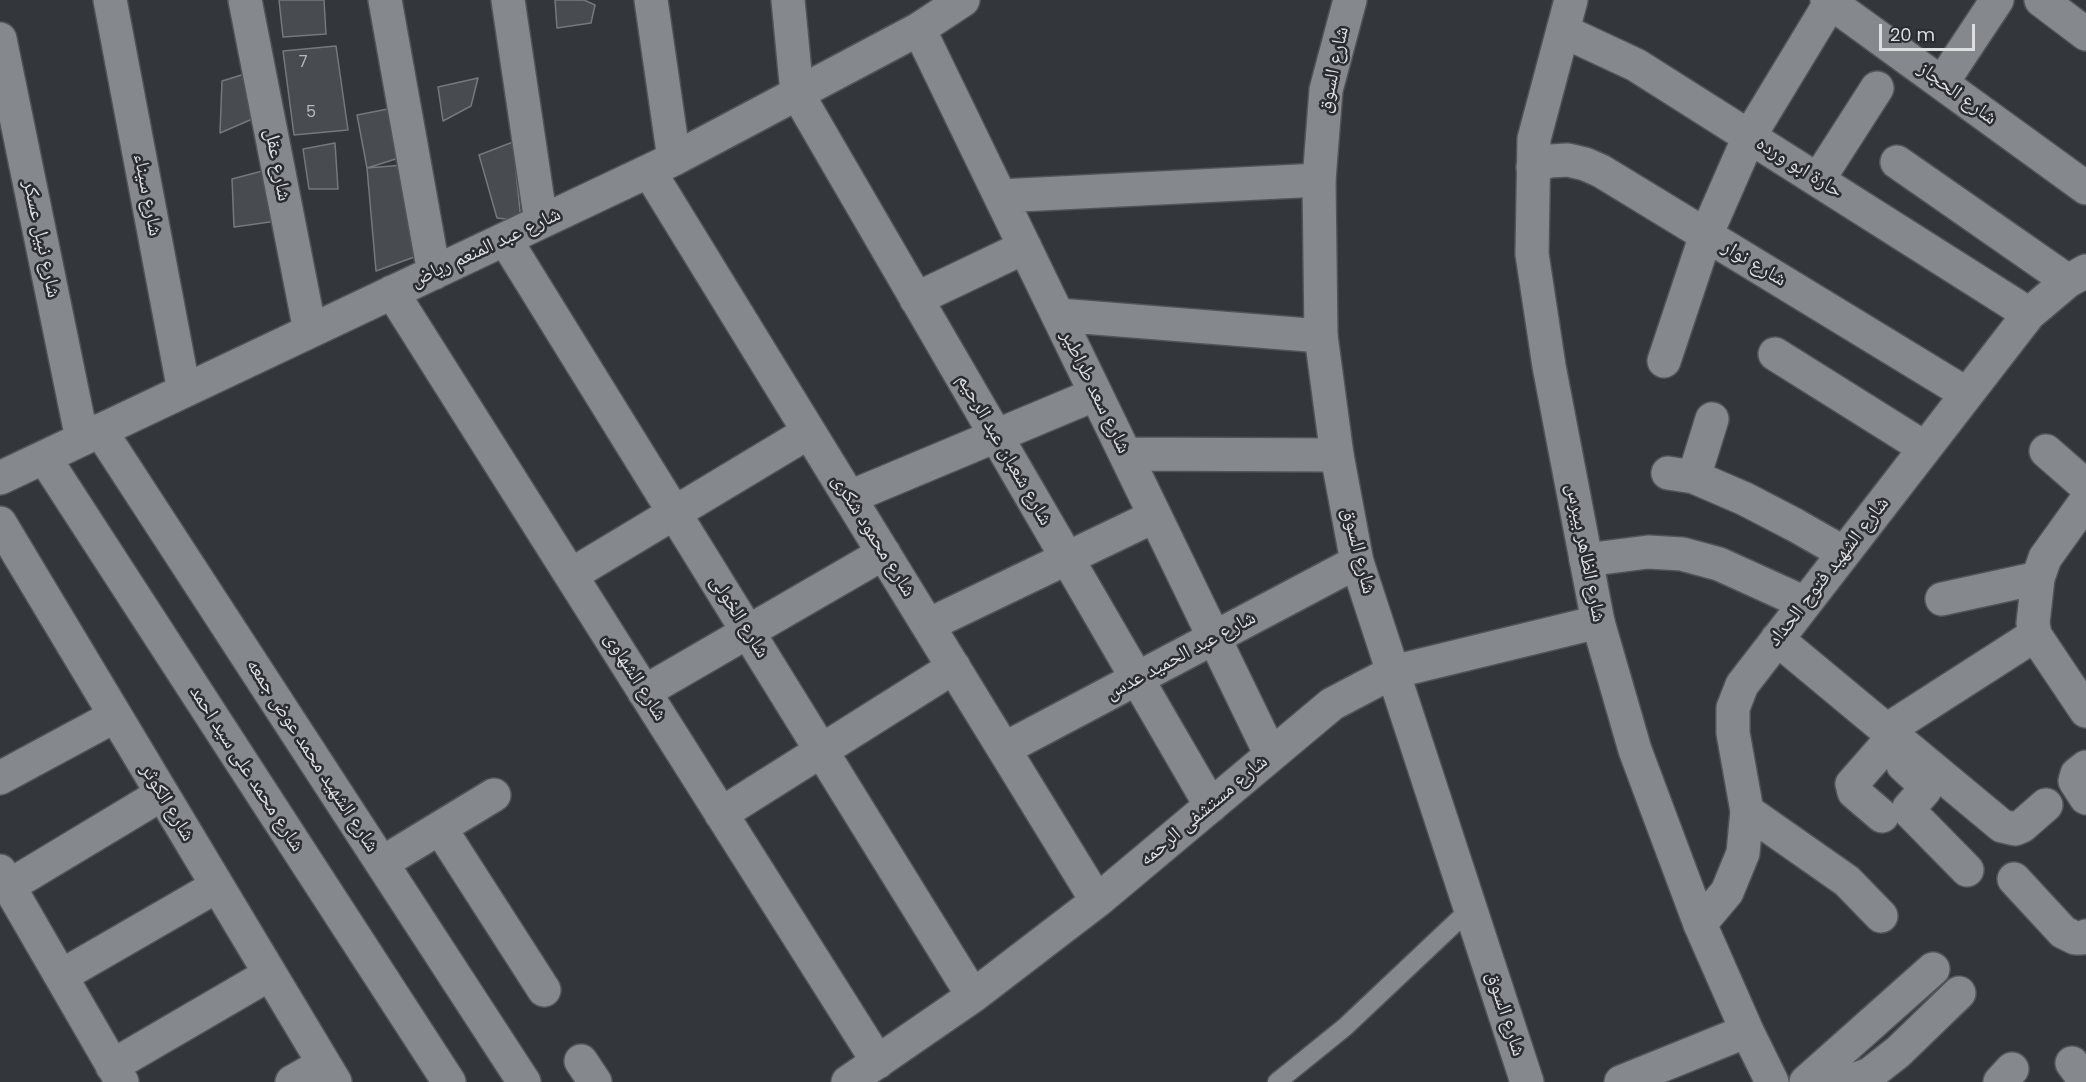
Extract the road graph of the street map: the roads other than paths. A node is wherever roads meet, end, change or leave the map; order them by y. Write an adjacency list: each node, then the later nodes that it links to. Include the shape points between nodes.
1 (110, 0): 42 (street, شارع سيناء)
2 (245, 0): 38 (street, شارع عقل)
3 (385, 0): 32 (street)
4 (508, 0): 28 (street)
5 (651, 0): 22 (street)
6 (788, 0): 19 (street)
7 (963, 0): 13 (street, شارع عبد المنعم رياض)
8 (1350, 0): 24 (street, شارع السوق, via 1326,90)
9 (1571, 0): 14 (street, شارع الظاهر بيبرس)
10 (1996, 0): 17 (street)
11 (2042, 0): 15 (street)
12 (1830, 1): 17 (street, شارع الحجاز); 20 (street)
13 (919, 29): 19 (street, شارع عبد المنعم رياض); 27 (street, شارع سعد طراطير)
14 (1563, 31): 20 (street, حارة ابو ورده, via 1636,65); 23 (street, شارع الظاهر بيبرس, via 1534,139)
15 (2086, 34)
16 (0, 39): 47 (street, شارع نبيل عسكر)
17 (1942, 83): 26 (street, شارع الحجاز)
18 (1877, 88): 25 (street)
19 (796, 93): 22 (street, شارع عبد المنعم رياض); 35 (street, شارع شعبان عبد الرحيم)
20 (1749, 137): 25 (street, حارة ابو ورده); 29 (street)
21 (1897, 162): 33 (street)
22 (662, 165): 28 (street, شارع عبد المنعم رياض); 46 (street, شارع محمود شكرى)
23 (1533, 167): 29 (street, شارع نوار, via 1550,160 1585,164); 63 (street, شارع الظاهر بيبرس, via 1532,254)
24 (1319, 180): 27 (street); 39 (street, شارع السوق)
25 (1818, 180): 36 (street, حارة ابو ورده)
26 (2086, 188)
27 (1000, 196): 31 (street, شارع سعد طراطير)
28 (542, 222): 30 (street, شارع عبد المنعم رياض)
29 (1706, 235): 41 (street); 44 (street, شارع نوار)
30 (506, 239): 32 (street, شارع عبد المنعم رياض); 57 (street, شارع الخولى)
31 (1025, 247): 35 (street); 37 (street, شارع سعد طراطير)
32 (434, 273): 34 (street, شارع عبد المنعم رياض)
33 (2077, 276): 36 (street, شارع الشهيد فتوح الحداد)
34 (392, 292): 38 (street, شارع عبد المنعم رياض); 65 (street, شارع الشهاوى)
35 (916, 299): 48 (street, شارع شعبان عبد الرحيم)
36 (2029, 314): 44 (street, شارع الشهيد فتوح الحداد)
37 (1058, 315): 39 (street); 43 (street, شارع سعد طراطير)
38 (310, 331): 42 (street, شارع عبد المنعم رياض)
39 (1320, 336): 52 (street, شارع السوق)
40 (1775, 354): 49 (street)
41 (1664, 361)
42 (184, 391): 47 (street, شارع عبد المنعم رياض)
43 (1096, 394): 48 (street); 51 (street, شارع سعد طراطير)
44 (1967, 394): 49 (street, شارع الشهيد فتوح الحداد)
45 (1712, 419): 61 (street, via 1681,475 1745,499)
46 (809, 432): 55 (street, شارع محمود شكرى); 57 (street)
47 (91, 435): 53 (street, شارع عبد المنعم رياض); 96 (street, شارع الشهيد محمد عوض جمعه)
48 (996, 436): 55 (street); 62 (street, شارع شعبان عبد الرحيم)
49 (1925, 448): 61 (street, شارع الشهيد فتوح الحداد)
50 (2046, 451): 56 (street)
51 (1125, 454): 52 (street); 58 (street, شارع سعد طراطير)
52 (1337, 455): 64 (street, شارع السوق)
53 (44, 457): 54 (street, شارع عبد المنعم رياض); 117 (street, شارع محمد على سيد احمد)
54 (0, 478)
55 (849, 497): 60 (street, شارع محمود شكرى)
56 (2085, 502): 66 (street, via 2045,558)
57 (675, 512): 65 (street); 71 (street, شارع الخولى)
58 (1155, 516): 62 (street); 73 (street, شارع سعد طراطير)
59 (0, 523): 80 (street, شارع الكوثر)
60 (884, 553): 70 (street, شارع محمود شكرى); 71 (street)
61 (1844, 553): 68 (street, شارع الشهيد فتوح الحداد)
62 (1067, 558): 70 (street); 77 (street, شارع شعبان عبد الرحيم)
63 (1586, 560): 68 (street, via 1648,552 1682,554 1719,564); 69 (street, شارع الظاهر بيبرس)
64 (1357, 562): 73 (street, شارع عبد الحميد عدس); 76 (street, شارع السوق)
65 (571, 575): 78 (street, شارع الشهاوى)
66 (2038, 578): 67 (street); 72 (street)
67 (1942, 599)
68 (1805, 603): 74 (street, شارع الشهيد فتوح الحداد)
69 (1598, 622): 76 (street, شارع مستشفى الرحمه); 104 (street, شارع الظاهر بيبرس, via 1635,750)
70 (928, 625): 75 (street, شارع محمود شكرى)
71 (748, 632): 78 (street); 83 (street, شارع الخولى)
72 (2035, 635): 79 (street); 81 (street)
73 (1215, 638): 77 (street, شارع عبد الحميد عدس); 84 (street, شارع سعد طراطير)
74 (1777, 639): 81 (street); 92 (street, شارع الشهيد فتوح الحداد, via 1742,685 1734,708 1733,733)
75 (954, 667): 82 (street, شارع محمود شكرى); 83 (street)
76 (1393, 672): 84 (street, شارع مستشفى الرحمه, via 1332,704); 102 (street, شارع السوق)
77 (1137, 679): 82 (street, شارع عبد الحميد عدس); 91 (street, شارع شعبان عبد الرحيم)
78 (644, 692): 93 (street, شارع الشهاوى)
79 (2086, 709)
80 (115, 716): 86 (street); 87 (street, شارع الكوثر)
81 (1897, 738): 90 (street, via 2008,829 2022,826); 94 (street, via 1852,784 1854,792); 97 (street, via 1902,763 1926,786 1909,807 1910,812)
82 (1004, 749): 101 (street, شارع محمود شكرى)
83 (821, 750): 93 (street); 111 (street, شارع الخولى)
84 (1271, 755): 91 (street, شارع مستشفى الرحمه)
85 (2086, 767): 89 (street, via 2075,781)
86 (0, 778)
87 (162, 794): 98 (street); 100 (street, شارع الكوثر)
88 (495, 795): 95 (street)
89 (2086, 798)
90 (2046, 805)
91 (1211, 806): 101 (street, شارع مستشفى الرحمه)
92 (1747, 811): 103 (street, via 1847,881); 104 (street, شارع الشهيد فتوح الحداد, via 1743,853 1727,892)
93 (721, 814): 113 (street, شارع الشهاوى)
94 (1882, 816)
95 (440, 828): 96 (street); 109 (street)
96 (382, 863): 118 (street, شارع الشهيد محمد عوض جمعه)
97 (1967, 870)
98 (4, 879): 108 (street)
99 (2014, 879): 105 (street, via 2063,932 2075,938)
100 (217, 886): 107 (street, شارع الكوثر); 108 (street)
101 (1097, 900): 111 (street, شارع مستشفى الرحمه)
102 (1471, 908): 120 (lane, via 1345,1027); 121 (street, شارع السوق)
103 (1881, 916)
104 (1700, 924): 112 (street, شارع الظاهر بيبرس)
105 (2086, 936)
106 (1933, 969): 124 (street)
107 (270, 974): 114 (street, شارع الكوثر); 115 (street)
108 (61, 976): 115 (street)
109 (544, 990)
110 (1959, 993): 125 (street, via 1898,1052 1870,1074)
111 (973, 996): 113 (street, شارع مستشفى الرحمه)
112 (1747, 1031): 122 (street); 123 (street, شارع الظاهر بيبرس)
113 (878, 1062): 119 (street, شارع مستشفى الرحمه)
114 (329, 1073): 116 (street)
115 (117, 1074)
116 (292, 1082)
117 (449, 1082)
118 (524, 1082)
119 (848, 1082)
120 (1277, 1082)
121 (1527, 1082)
122 (1621, 1082)
123 (1772, 1082)
124 (1806, 1082)
125 (1847, 1082)

